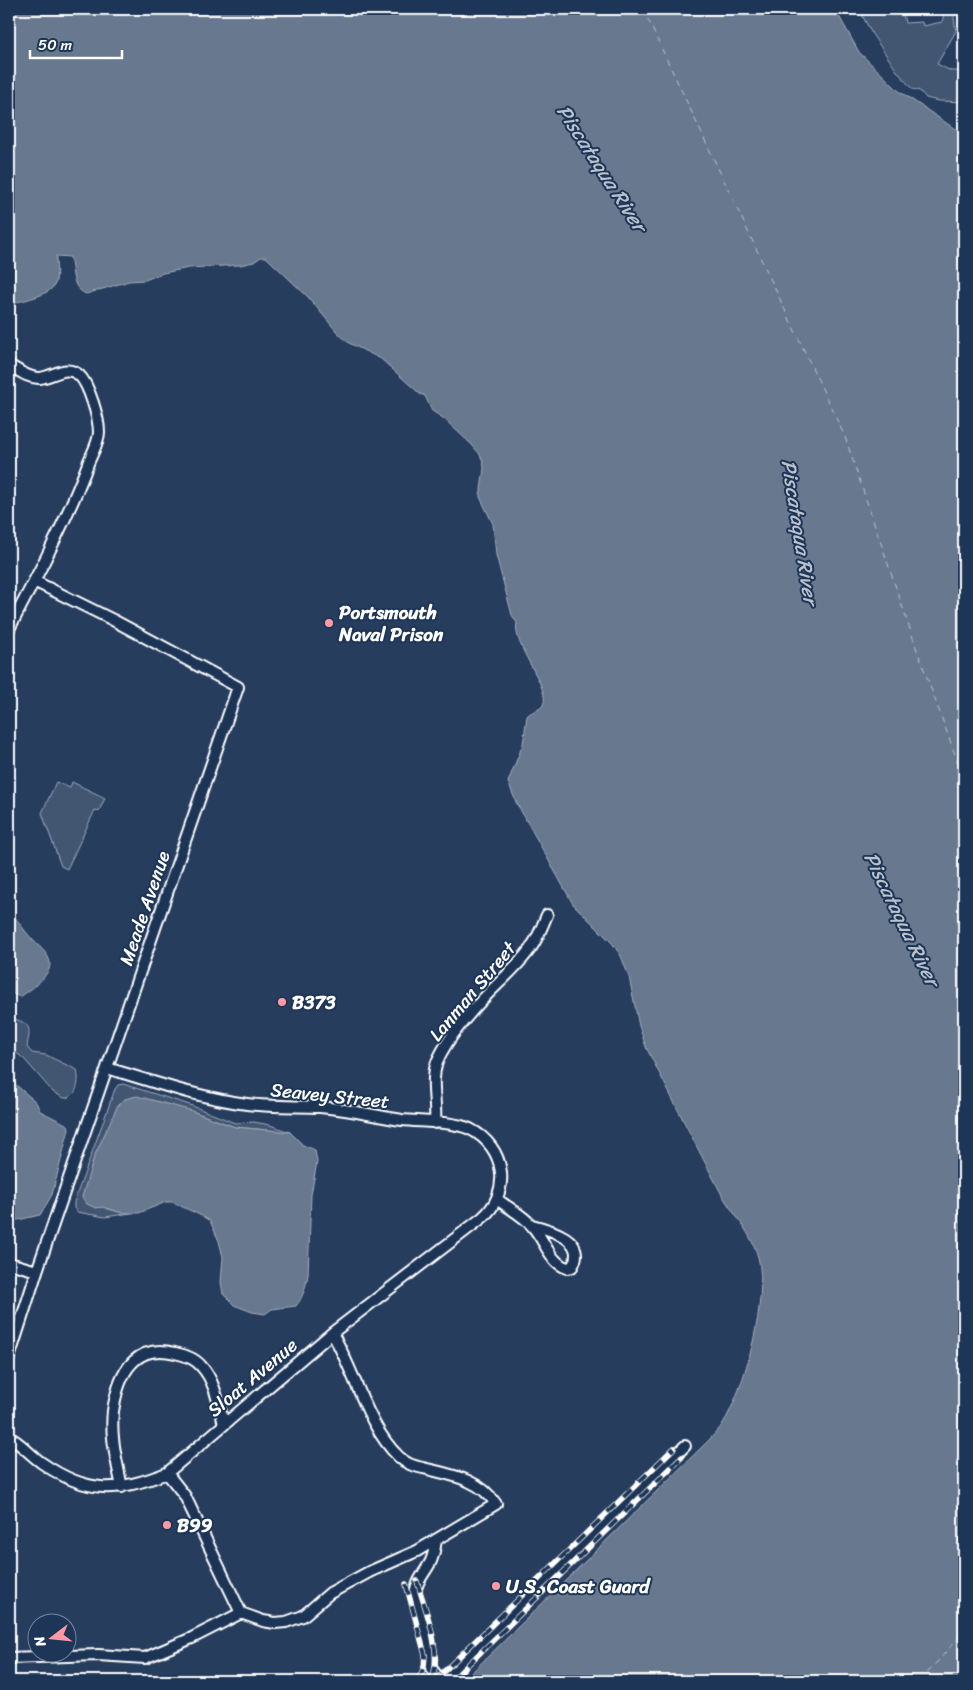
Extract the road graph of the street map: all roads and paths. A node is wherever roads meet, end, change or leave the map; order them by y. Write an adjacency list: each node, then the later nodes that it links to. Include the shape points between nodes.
1 (9, 365): 2 (street, via 40,378 65,370 79,374 98,420 99,434 83,478)
2 (34, 581): 3 (street); 5 (street, Meade Avenue, via 238,688)
3 (9, 629)
4 (547, 915): 6 (street, Lanman Street, via 534,943 483,999 442,1053 434,1075)
5 (108, 1068): 6 (street, Seavey Street, via 226,1101 319,1107); 10 (street, Meade Avenue)
6 (435, 1123): 7 (street, Seavey Street, via 460,1126 486,1142 500,1169 501,1185)
7 (497, 1199): 8 (street); 11 (street, Sloat Avenue, via 482,1218)
8 (532, 1226): 8 (street, via 558,1264 572,1267 576,1252 570,1240 556,1232)
9 (9, 1263): 10 (street)
10 (37, 1271): 12 (street, Meade Avenue)
11 (332, 1333): 13 (street, Sloat Avenue); 18 (street, via 372,1418 390,1448 413,1466 480,1486 496,1504)
12 (9, 1358)
13 (224, 1424): 16 (street, Sloat Avenue); 17 (street, via 210,1379 200,1364 172,1352 159,1350 141,1354 128,1367 115,1400 113,1431)
14 (9, 1437): 17 (street, Sloat Avenue, via 40,1462 67,1478 101,1488)
15 (685, 1446): 21 (street)
16 (167, 1473): 17 (street, Sloat Avenue); 19 (street, via 185,1496)
17 (122, 1487)
18 (436, 1540): 19 (street, via 330,1593 303,1616 275,1623); 21 (street, via 434,1554 419,1580 416,1595 431,1668)
19 (240, 1613): 20 (street, via 145,1658 76,1655)
20 (9, 1658)
21 (442, 1681)

